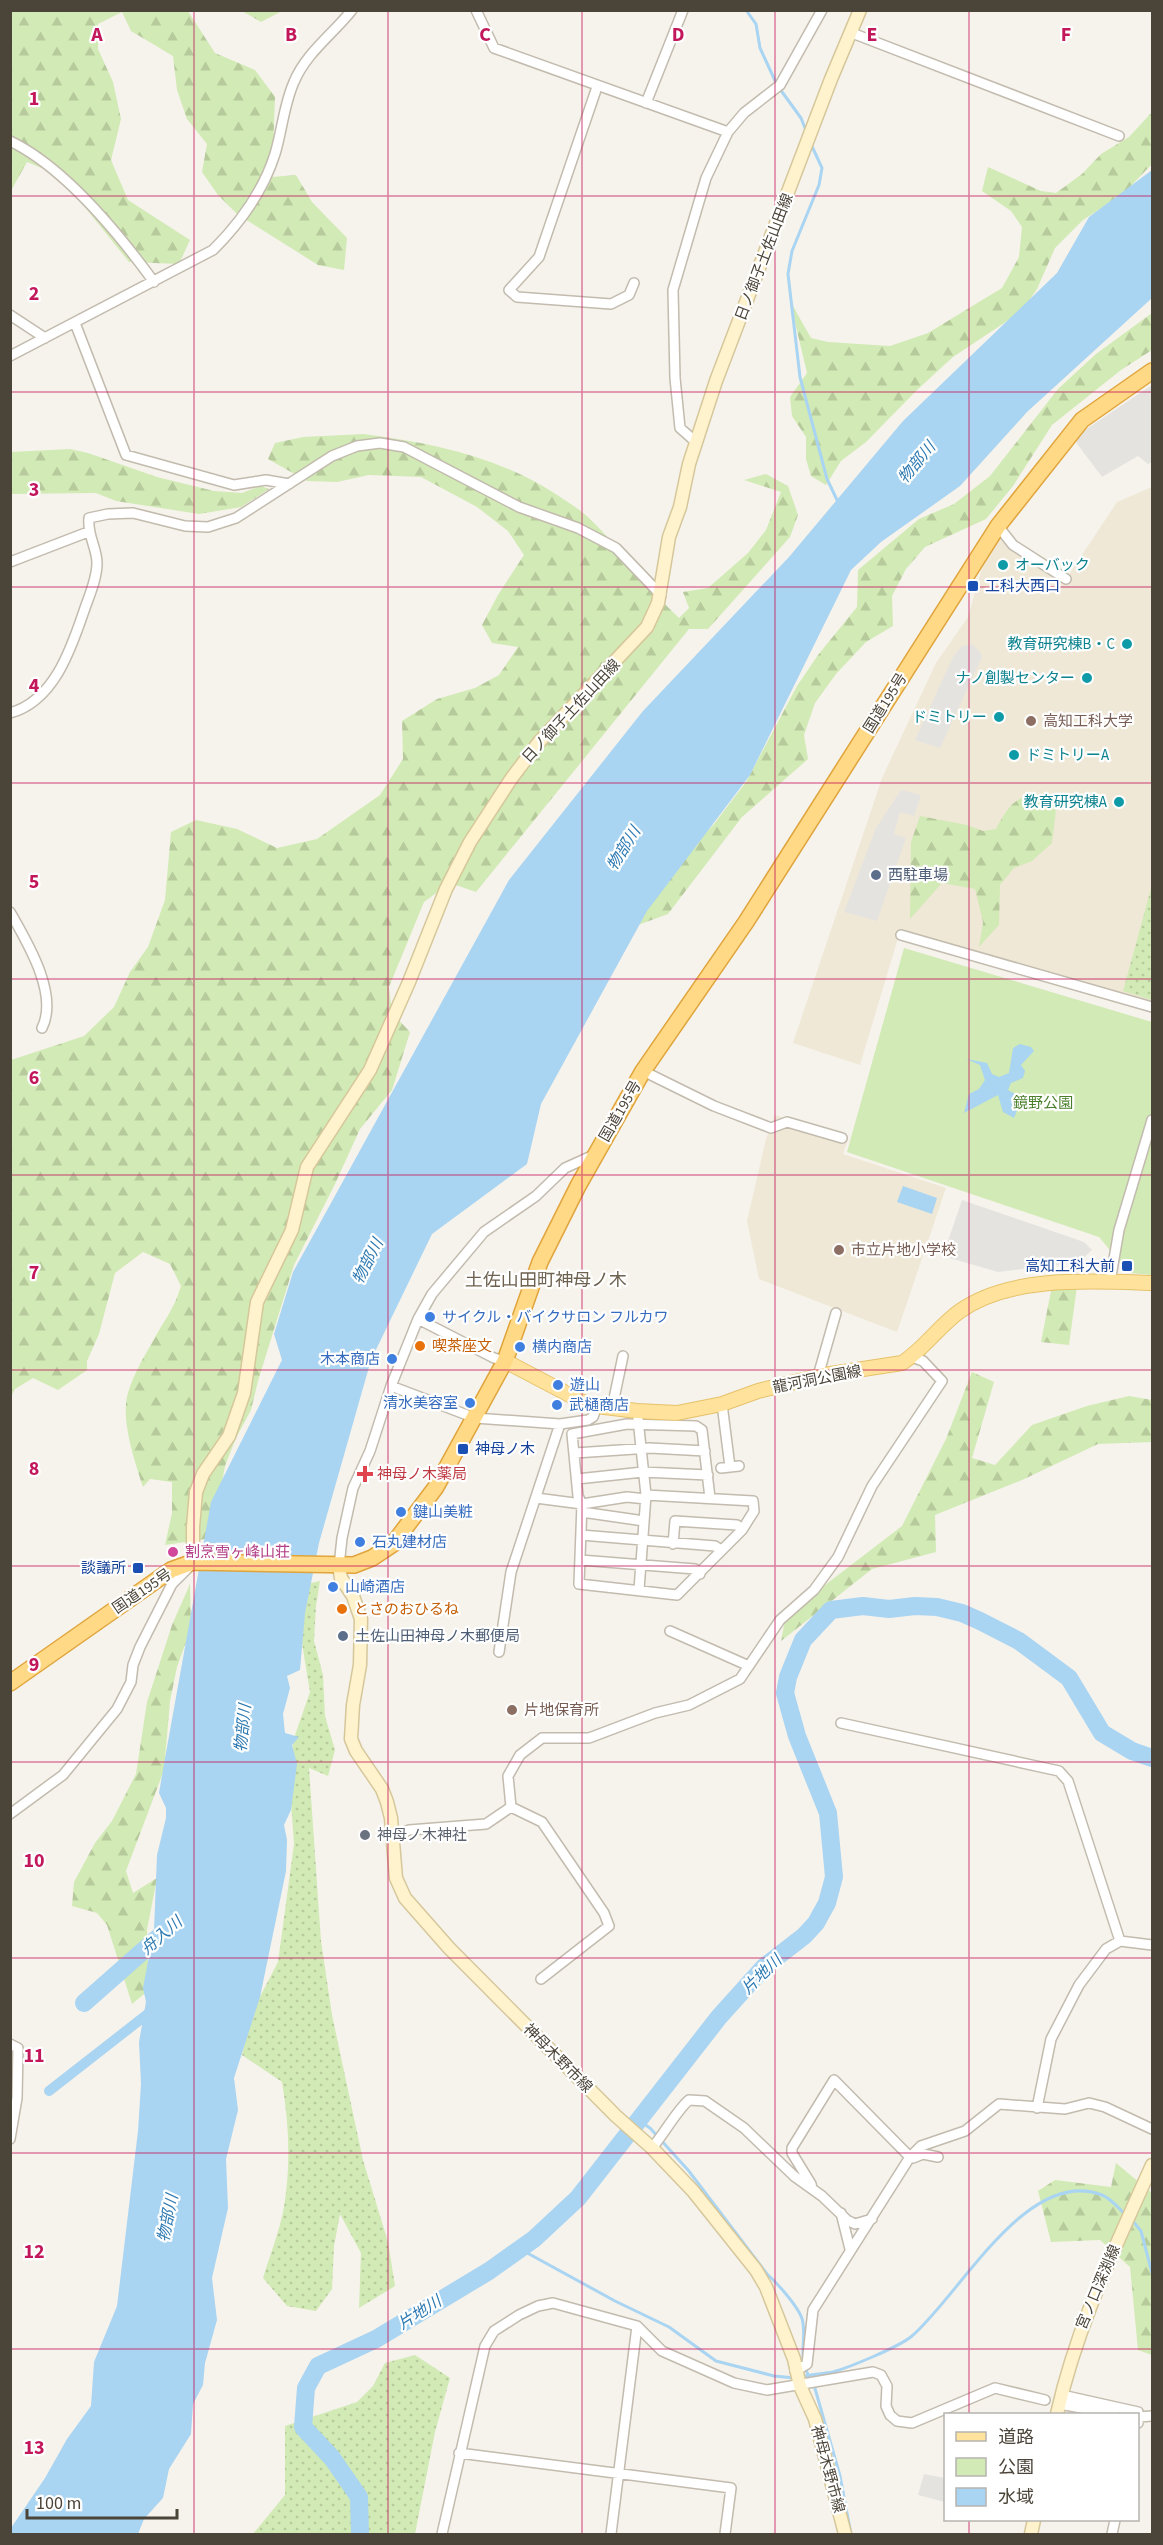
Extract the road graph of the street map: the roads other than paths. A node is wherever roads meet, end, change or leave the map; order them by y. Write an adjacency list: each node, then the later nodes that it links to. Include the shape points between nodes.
1 (352, 10): 12 (street, via 306,60 294,82 275,154 263,187 249,208 213,249)
2 (476, 10): 7 (street, via 494,48)
3 (683, 10): 8 (street)
4 (822, 10): 9 (street, via 780,85 744,113)
5 (856, 12): 6 (main road, 日ノ御子土佐山田線)
6 (852, 33): 10 (street); 19 (main road, 日ノ御子土佐山田線, via 720,371)
7 (597, 87): 8 (street); 13 (street, via 539,257 508,290 517,297 611,304 628,296)
8 (646, 104): 9 (street)
9 (728, 132): 19 (street, via 706,178 673,290 680,428)
10 (1119, 136)
11 (10, 141): 12 (street, via 56,173 105,220)
12 (154, 282): 15 (street)
13 (634, 283)
14 (10, 315): 16 (street)
15 (75, 323): 16 (street); 20 (street, via 126,455 234,484 266,480)
16 (45, 338): 17 (street)
17 (10, 356)
18 (1152, 371): 21 (highway, 国道195号, via 1082,420)
19 (697, 443): 25 (main road, 日ノ御子土佐山田線, via 669,537)
20 (289, 484): 22 (street, via 236,518 208,527 186,526 133,513 108,514 89,518); 25 (street, via 332,456 357,446 380,443 404,447 504,499 578,528 616,548)
21 (998, 526): 24 (street, via 1013,545); 31 (highway, 国道195号, via 746,922)
22 (88, 532): 23 (street); 26 (street, via 98,561 96,577 72,646 58,674 35,701)
23 (10, 562)
24 (1066, 579)
25 (661, 594): 68 (main road, 日ノ御子土佐山田線, via 647,627 539,742 470,842 446,889 370,1070 307,1167 292,1230 257,1302 244,1393 229,1436 203,1474 196,1492 193,1527)
26 (10, 713)
27 (10, 912): 30 (street, via 27,941 43,982 48,1003)
28 (901, 935): 29 (street)
29 (1152, 1007)
30 (42, 1028)
31 (644, 1071): 33 (street, via 714,1106 771,1128 787,1122); 34 (highway, 国道195号)
32 (1152, 1120): 35 (street, via 1119,1230)
33 (842, 1138)
34 (596, 1154): 38 (street, via 565,1168 536,1196 484,1232 432,1294); 41 (highway, 国道195号, via 540,1262)
35 (1110, 1282): 36 (main road, 龍河洞公園線); 40 (main road, 龍河洞公園線, via 1050,1284 987,1294 947,1321)
36 (1152, 1283)
37 (836, 1313): 42 (street)
38 (418, 1319): 41 (street); 43 (street)
39 (623, 1356): 46 (street)
40 (912, 1357): 42 (main road, 龍河洞公園線, via 886,1367); 75 (street, via 923,1361 942,1381 872,1486 838,1557 814,1590 780,1620)
41 (505, 1361): 45 (main road, 龍河洞公園線); 48 (highway, 国道195号)
42 (818, 1376): 44 (main road, 龍河洞公園線)
43 (391, 1386): 48 (street); 69 (street, via 370,1451 353,1488)
44 (723, 1404): 47 (main road, 龍河洞公園線); 53 (street)
45 (597, 1406): 46 (main road, 龍河洞公園線); 49 (street, via 588,1420)
46 (612, 1408): 47 (main road, 龍河洞公園線)
47 (638, 1418): 50 (street); 51 (street, via 696,1426 702,1430); 52 (street, via 572,1434)
48 (475, 1419): 49 (street); 69 (highway, 国道195号, via 436,1487 393,1544 354,1565)
49 (560, 1424): 58 (street)
50 (641, 1449): 51 (street); 52 (street); 54 (street)
51 (705, 1451): 55 (street)
52 (575, 1454): 56 (street)
53 (730, 1467)
54 (643, 1472): 55 (street); 56 (street); 57 (street)
55 (708, 1475): 59 (street)
56 (577, 1479): 60 (street)
57 (646, 1497): 59 (street); 60 (street, via 627,1497); 61 (street)
58 (536, 1498): 60 (street); 74 (street, via 511,1572)
59 (710, 1498): 62 (street, via 753,1501 754,1511)
60 (582, 1508): 61 (street); 63 (street)
61 (644, 1521): 64 (street)
62 (742, 1530): 65 (street, via 737,1525 675,1521); 66 (street)
63 (581, 1535): 64 (street); 67 (street)
64 (642, 1542): 65 (street); 70 (street)
65 (673, 1544): 66 (street, via 715,1546)
66 (721, 1550): 71 (street)
67 (580, 1560): 70 (street); 72 (street, via 579,1584)
68 (200, 1562): 69 (highway, 国道195号); 76 (highway, 国道195号, via 171,1570); 79 (street, via 172,1584 140,1647 132,1682 117,1709 63,1775)
69 (333, 1565): 80 (main road, 神母木野市線, via 353,1596 361,1619 351,1739 382,1789 391,1818)
70 (640, 1565): 71 (street, via 695,1569); 72 (street)
71 (700, 1574): 72 (street, via 677,1595)
72 (639, 1590)
73 (670, 1631): 75 (street)
74 (499, 1652)
75 (749, 1666): 78 (street, via 740,1679 689,1705 655,1713 589,1738 542,1738 520,1755 508,1776)
76 (10, 1683)
77 (841, 1723): 81 (street, via 1059,1771 1068,1781)
78 (511, 1807): 80 (street, via 486,1824 409,1830); 83 (street, via 542,1822 609,1926)
79 (10, 1815)
80 (392, 1842): 88 (main road, 神母木野市線, via 396,1878 405,1898 449,1948 616,2116)
81 (1120, 1941): 82 (street); 85 (street, via 1106,1948 1086,1976 1051,2038)
82 (1152, 1946)
83 (541, 1979)
84 (10, 2044): 87 (street, via 18,2048 18,2084)
85 (1037, 2108): 86 (street, via 1065,2109 1089,2103); 89 (street, via 999,2104 965,2131 921,2146)
86 (1152, 2129)
87 (10, 2139)
88 (651, 2145): 92 (street, via 667,2131 689,2100 705,2102 744,2128); 97 (main road, 神母木野市線, via 756,2270)
89 (910, 2157): 90 (street); 92 (street, via 834,2080 792,2148); 94 (street)
90 (938, 2157)
91 (1152, 2165): 99 (main road, 宮ノ口深渕線, via 1089,2303)
92 (812, 2189): 93 (street)
93 (841, 2209): 94 (street, via 847,2220 855,2223); 95 (street)
94 (872, 2218): 95 (street)
95 (850, 2249): 97 (street, via 813,2310)
96 (637, 2326): 97 (street, via 662,2351 734,2384 767,2390); 102 (street, via 553,2303 519,2315 494,2331 485,2346); 103 (street)
97 (801, 2376): 98 (street, via 816,2382 873,2372 881,2375 887,2386 886,2406 890,2415 897,2421 912,2423 995,2388); 107 (main road, 神母木野市線)
98 (1046, 2400)
99 (1061, 2405): 100 (street); 101 (street)
100 (1103, 2413)
101 (1138, 2413)
102 (459, 2453): 103 (street); 104 (street)
103 (619, 2474): 105 (street); 106 (street, via 731,2488)
104 (442, 2535)
105 (611, 2535)
106 (725, 2535)
107 (845, 2535)

